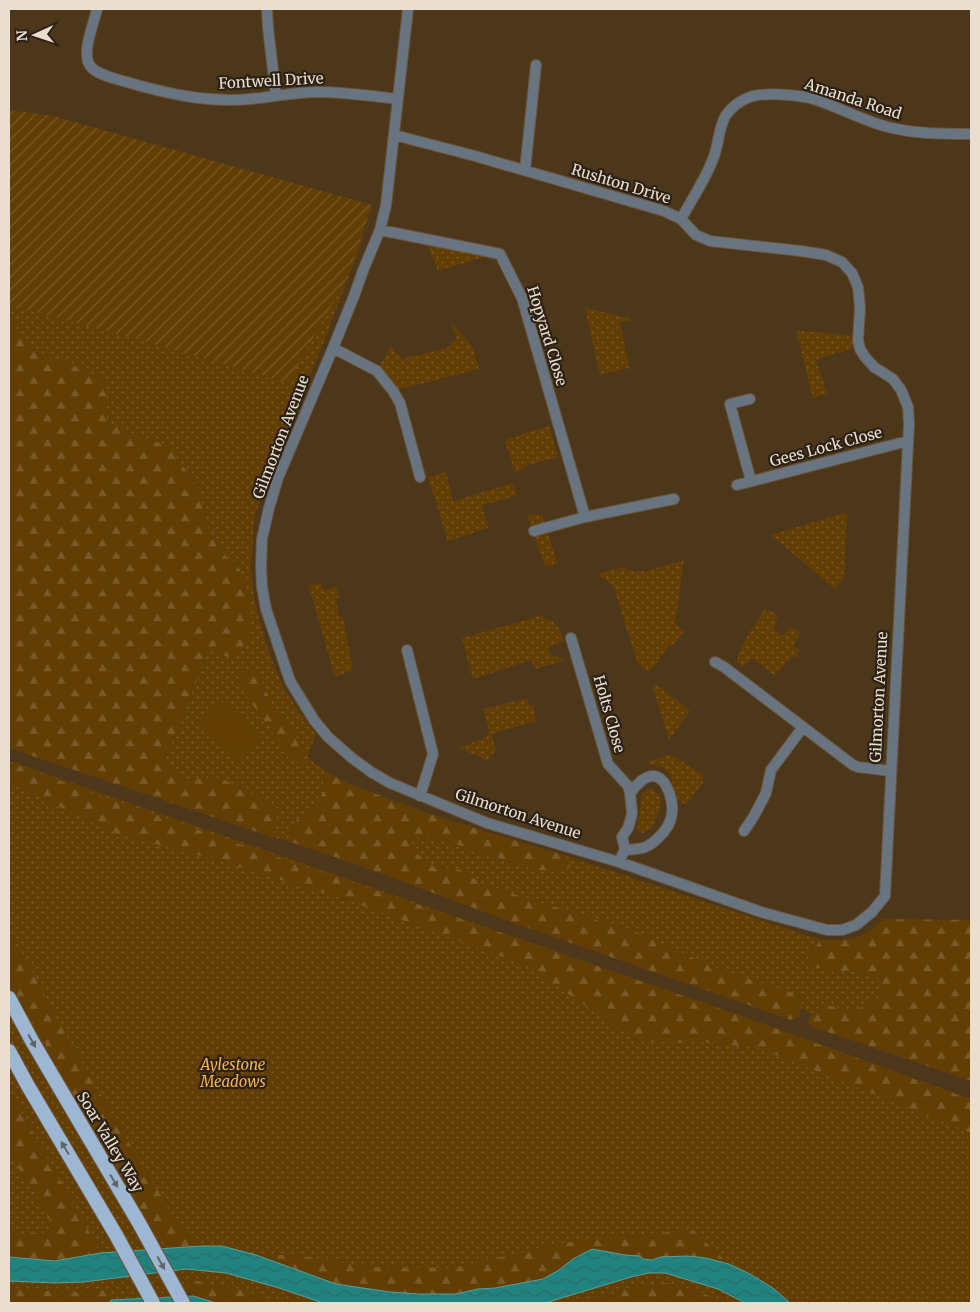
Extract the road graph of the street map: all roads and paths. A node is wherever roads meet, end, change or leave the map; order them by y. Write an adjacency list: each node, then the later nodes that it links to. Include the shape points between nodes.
1 (97, 9): 5 (street, Fontwell Drive, via 86,52 89,65 99,73 145,88 192,98 225,100)
2 (267, 9): 5 (street)
3 (408, 9): 6 (street, Gilmorton Avenue)
4 (536, 65): 9 (street)
5 (276, 96): 6 (street, Fontwell Drive, via 320,92)
6 (398, 99): 8 (street, Gilmorton Avenue)
7 (971, 134): 10 (street, Amanda Road, via 916,133 891,128 810,98 785,95 750,97 736,104 726,116 706,175)
8 (394, 136): 9 (street, Rushton Drive); 11 (street, Gilmorton Avenue)
9 (525, 170): 10 (street, Rushton Drive, via 664,211)
10 (681, 219): 12 (street, Rushton Drive, via 696,235 710,241 801,251 826,255 842,262 858,287)
11 (380, 230): 13 (street, Gilmorton Avenue); 20 (street, Hopyard Close, via 500,254 522,298)
12 (858, 340): 15 (street, Gilmorton Avenue, via 865,357 893,379 901,390 908,407)
13 (333, 348): 16 (street, via 377,371 393,391 400,403); 28 (street, Gilmorton Avenue, via 278,478 269,508 261,553 266,609 290,681 314,720 371,772)
14 (750, 398): 17 (street, via 730,404)
15 (908, 441): 17 (street, Gees Lock Close); 26 (street, Gilmorton Avenue)
16 (420, 477)
17 (751, 482): 18 (street, Gees Lock Close)
18 (737, 485)
19 (674, 499): 20 (street)
20 (585, 517): 21 (street)
21 (534, 530)
22 (571, 638): 27 (street, Holts Close, via 608,764 628,786)
23 (407, 650): 28 (street, via 433,754)
24 (715, 662): 25 (street)
25 (803, 727): 26 (street, via 853,765); 29 (street, via 771,770 766,793)
26 (891, 771): 31 (street, Gilmorton Avenue, via 885,896 856,926 827,930 761,912)
27 (630, 793): 30 (street, via 632,812 622,837); 30 (street, via 643,779 660,778 669,790 672,812 669,826 653,843 637,849)
28 (420, 796): 31 (street, Gilmorton Avenue, via 487,823)
29 (744, 831)
30 (625, 849): 31 (street)
31 (619, 862)
32 (9, 998): 35 (highway, Soar Valley Way, one-way to 35)
33 (9, 1051): 34 (highway, one-way to 33)
34 (153, 1303)
35 (183, 1303)

